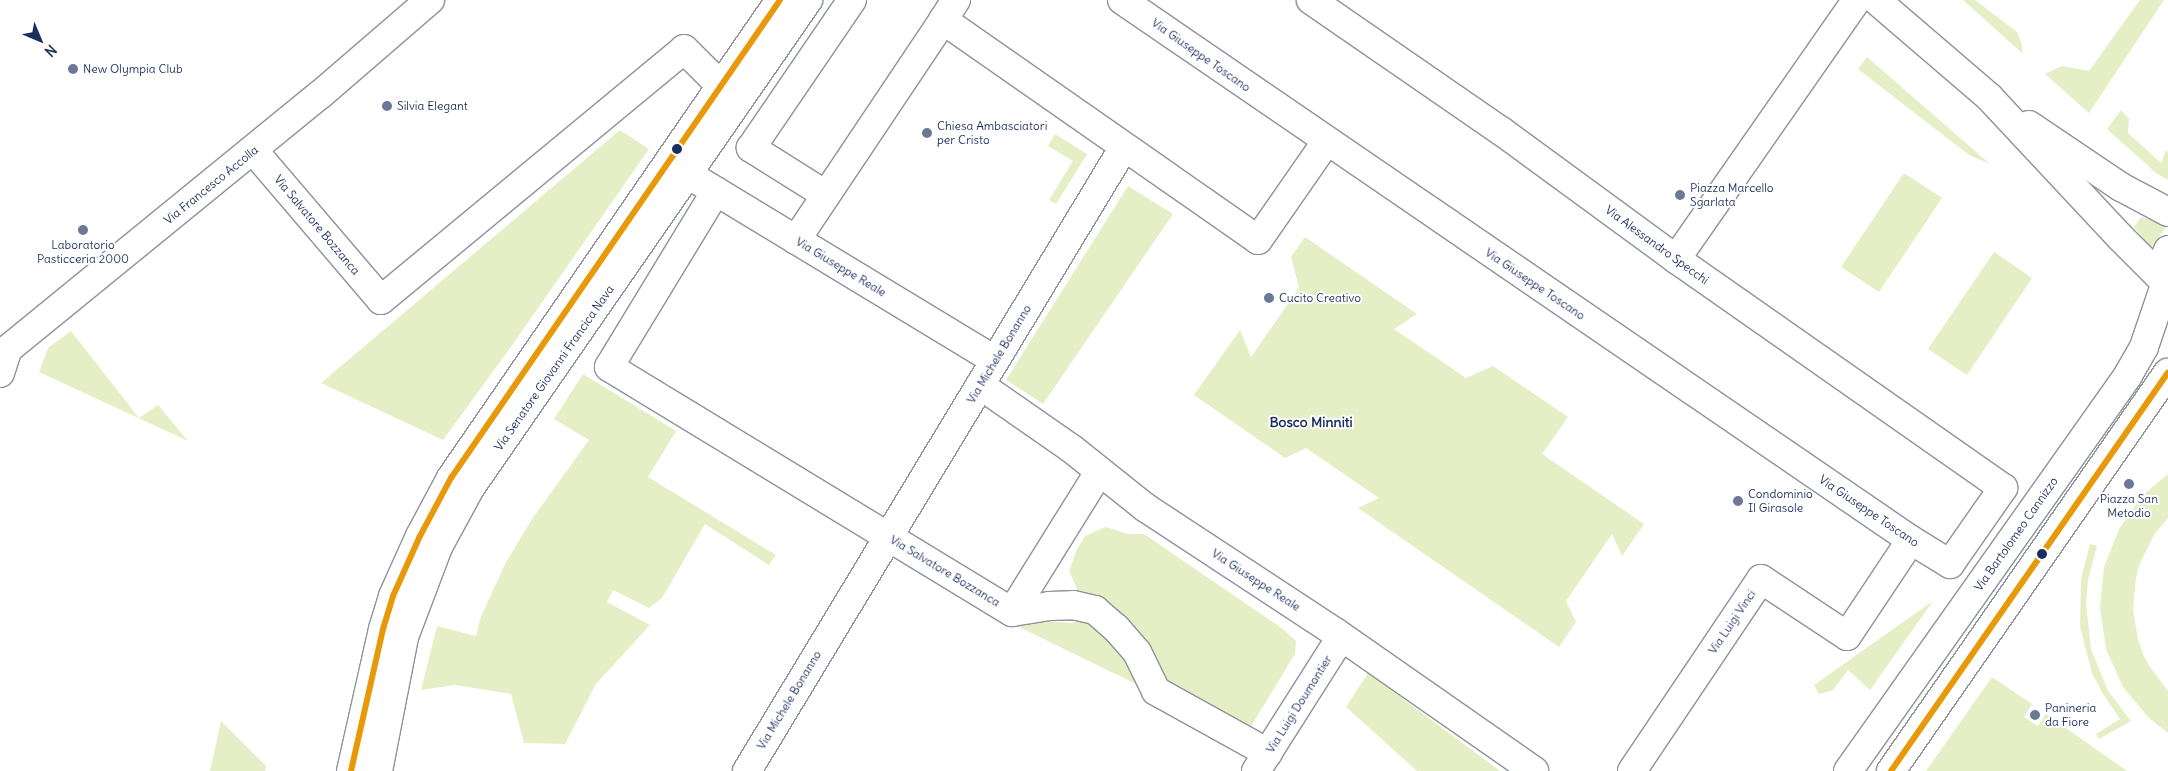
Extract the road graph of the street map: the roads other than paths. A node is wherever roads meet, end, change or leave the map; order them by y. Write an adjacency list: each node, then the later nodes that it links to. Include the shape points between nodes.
1 (430, 0): 14 (street, Via Francesco Accolla)
2 (780, 0): 10 (street, Via Senatore Giovanni Francica Nava)
3 (808, 0): 15 (street, Via Senatore Giovanni Francica Nava)
4 (852, 0): 17 (street, via 750,148)
5 (1122, 0): 12 (street, Via Giuseppe Toscano)
6 (1312, 0): 21 (street, Via Alessandro Specchi, via 1501,131)
7 (1857, 0): 21 (street)
8 (1886, 7): 11 (street)
9 (950, 10): 13 (street); 17 (street)
10 (721, 86): 14 (street, Via Salvatore Bozzanca, via 684,50 381,300); 34 (street, Via Senatore Giovanni Francica Nava, via 447,486 420,536 394,596 383,629)
11 (1989, 97): 18 (street, via 2121,187); 22 (street)
12 (1326, 142): 13 (street, via 1258,240); 29 (street, Via Giuseppe Toscano)
13 (1124, 147): 23 (street, Via Michele Bonanno)
14 (253, 150): 24 (street, Via Francesco Accolla, via 8,349)
15 (688, 173): 16 (street, Via Giuseppe Reale); 35 (street, Via Senatore Giovanni Francica Nava, via 470,488 438,547 404,636)
16 (716, 191): 19 (street, Via Giuseppe Reale); 28 (street, Via Salvatore Bozzanca, via 609,367)
17 (826, 195): 19 (street)
18 (2168, 212)
19 (796, 240): 23 (street, Via Giuseppe Reale)
20 (2168, 250): 22 (street, Via Bartolomeo Cannizzo, via 2162,265)
21 (1676, 259): 30 (street, Via Alessandro Specchi, via 2004,488)
22 (2165, 287): 39 (street, Via Bartolomeo Cannizzo, via 2144,347 2128,375)
23 (995, 360): 26 (street, Via Michele Bonanno)
24 (0, 373)
25 (2168, 373): 40 (street)
26 (980, 385): 27 (street, Via Giuseppe Reale, via 1072,449); 28 (street, Via Michele Bonanno)
27 (1099, 472): 31 (street); 32 (street, Via Giuseppe Reale, via 1146,508)
28 (888, 537): 31 (street, Via Salvatore Bozzanca); 36 (street, Via Michele Bonanno)
29 (1911, 540): 30 (street, Via Giuseppe Toscano); 38 (street, Via Luigi Vinci, via 1846,636 1761,579)
30 (1950, 564)
31 (1012, 612): 33 (street, Via Salvatore Bozzanca, via 1057,606 1095,610 1137,652 1156,692)
32 (1342, 637): 33 (street, Via Luigi Doumontier); 37 (street, Via Giuseppe Reale)
33 (1262, 762)
34 (351, 771)
35 (378, 771)
36 (747, 771)
37 (1534, 771)
38 (1632, 771)
39 (1848, 771)
40 (1890, 771)

